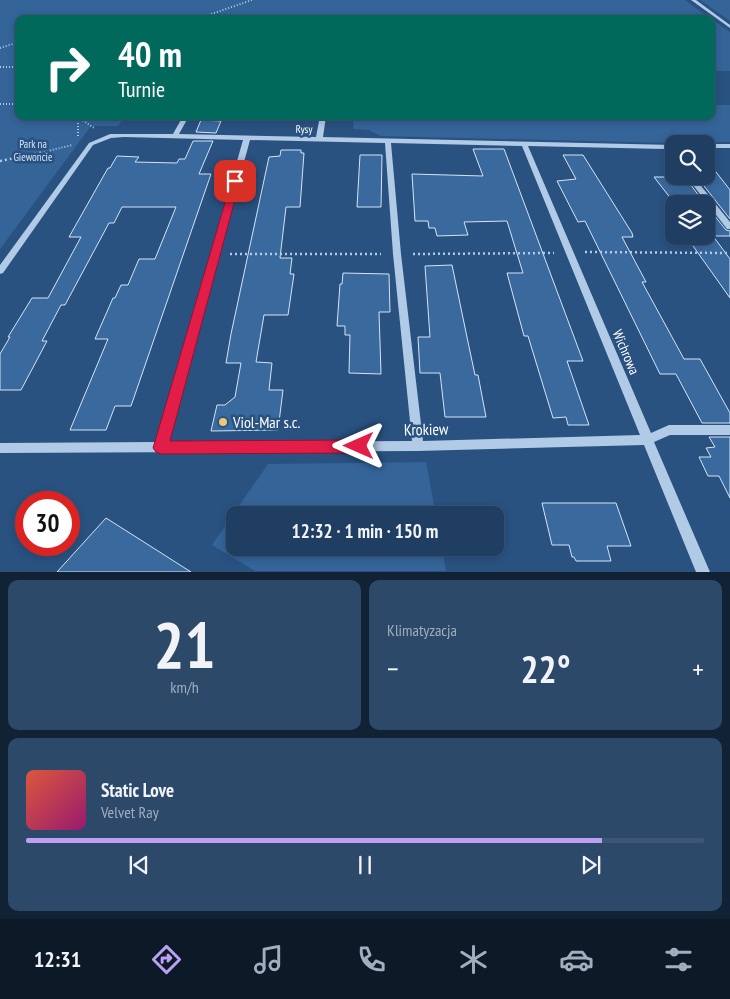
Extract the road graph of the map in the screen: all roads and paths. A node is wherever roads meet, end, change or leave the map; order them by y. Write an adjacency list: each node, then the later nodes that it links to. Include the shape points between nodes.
1 (252, 0): 3 (path)
2 (693, 0): 4 (street)
3 (209, 15)
4 (714, 15)
5 (715, 16): 6 (street)
6 (730, 27)
7 (15, 43): 8 (path)
8 (0, 48)
9 (0, 66): 10 (path)
10 (15, 67)
11 (0, 104): 12 (path)
12 (15, 104)
13 (184, 120): 15 (street)
14 (322, 120): 17 (street)
15 (176, 136): 16 (street, Rysy); 31 (street, Rysy, via 110,136 91,144)
16 (247, 138): 17 (street, Rysy); 30 (street)
17 (319, 140): 18 (street, Rysy)
18 (388, 141): 19 (street, Rysy); 29 (street)
19 (524, 143): 23 (street, Rysy); 27 (street, Wichrowa)
20 (73, 144): 24 (path)
21 (715, 146): 22 (street)
22 (730, 146)
23 (665, 147)
24 (0, 161)
25 (696, 185): 26 (street)
26 (730, 227)
27 (570, 253): 28 (path); 29 (path); 33 (street, Wichrowa)
28 (730, 253)
29 (398, 254): 30 (path); 34 (street)
30 (214, 255): 36 (street)
31 (0, 271)
32 (730, 430): 33 (street, Krokiew, via 670,430)
33 (647, 440): 34 (street, Krokiew); 37 (street, Wichrowa)
34 (418, 446): 36 (street, Krokiew)
35 (0, 448): 36 (street, Krokiew)
36 (161, 448)
37 (703, 572)

